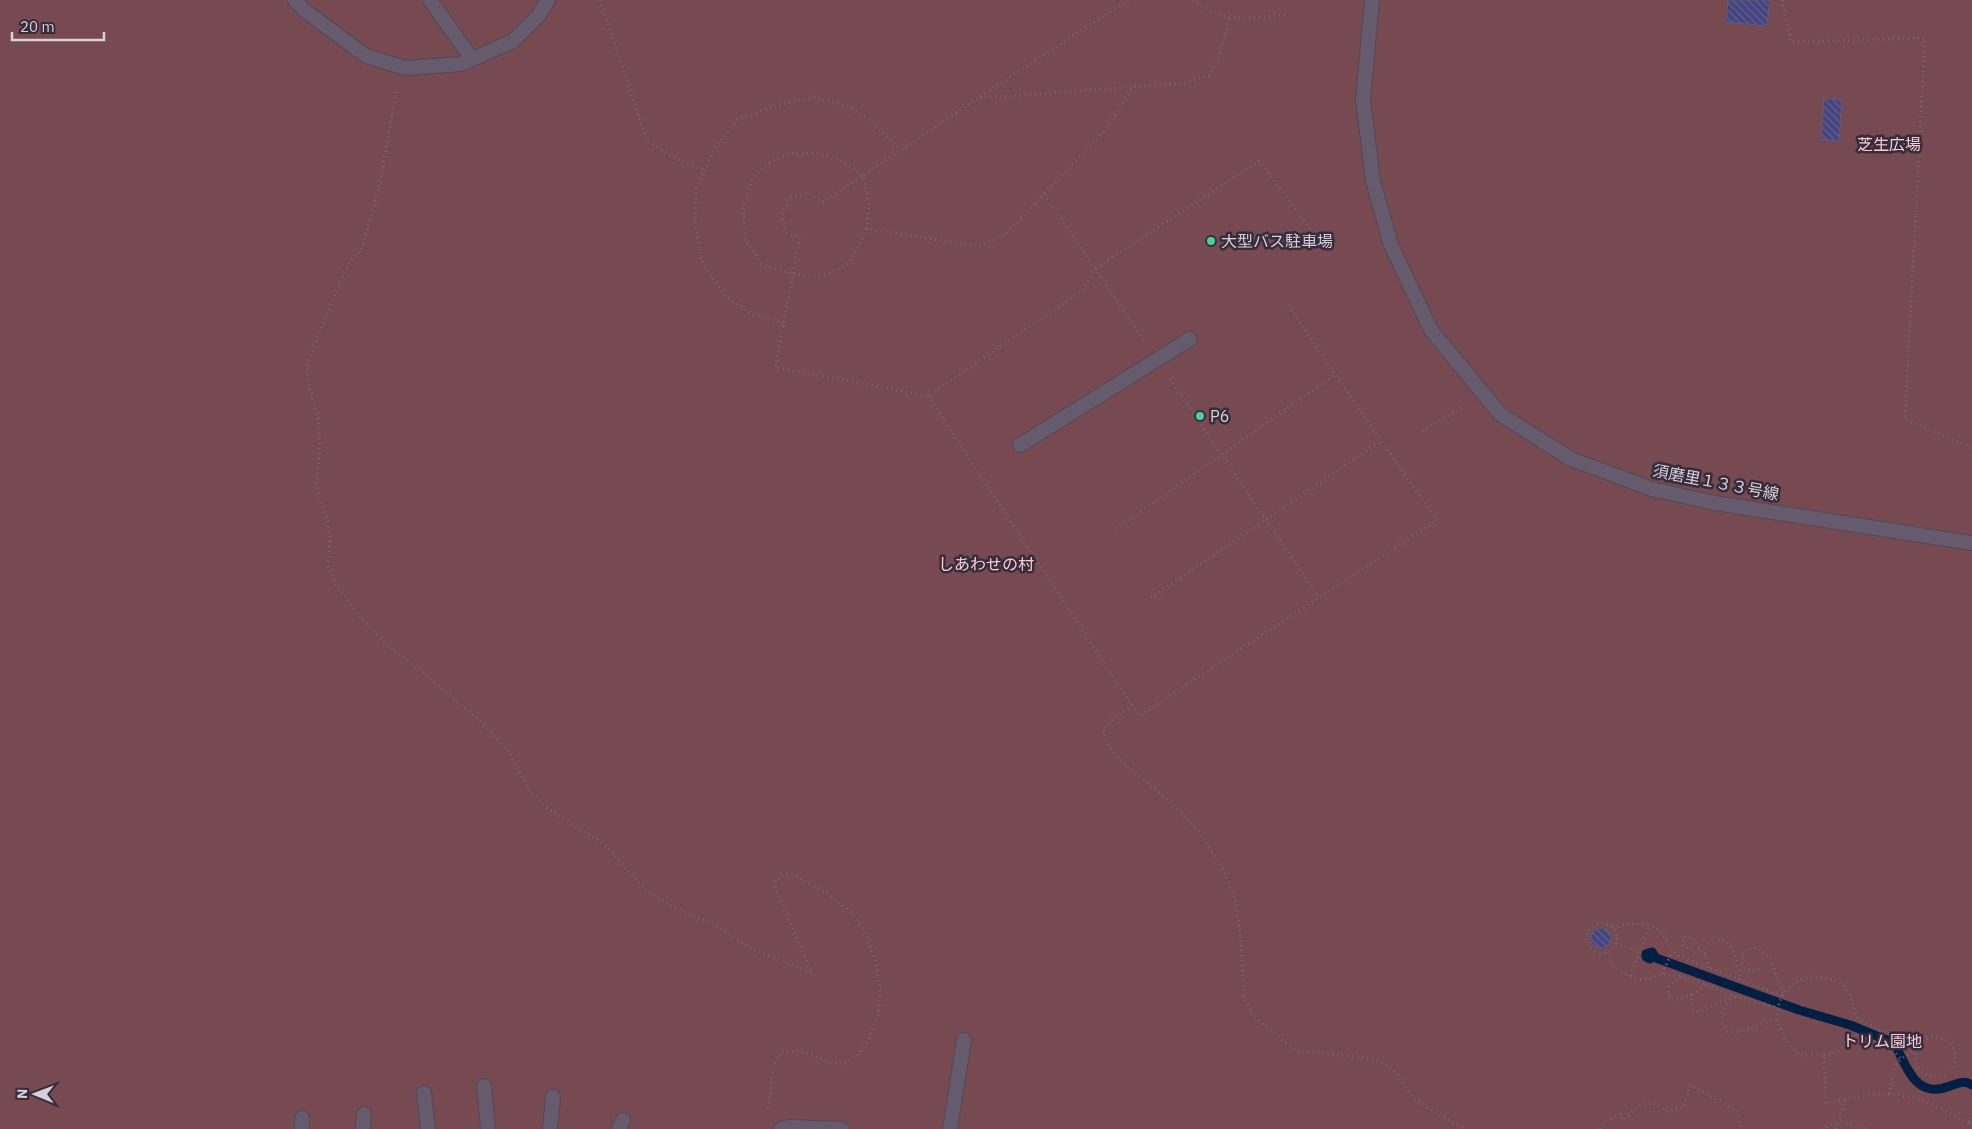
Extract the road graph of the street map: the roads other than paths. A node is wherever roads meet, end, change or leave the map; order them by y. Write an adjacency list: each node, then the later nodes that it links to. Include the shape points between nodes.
1 (296, 0): 5 (street, via 304,10 366,56 405,68 462,64)
2 (430, 0): 5 (street)
3 (548, 0): 5 (street, via 539,15 513,41)
4 (1372, 0): 8 (street, 須磨里１３３号線, via 1363,100 1373,181 1391,245 1431,330 1500,414 1571,459 1652,489 1715,503)
5 (472, 59)
6 (1190, 339): 7 (street)
7 (1020, 445)
8 (1972, 543)
9 (964, 1040): 20 (street)
10 (484, 1086): 16 (street)
11 (424, 1093): 15 (street)
12 (553, 1097): 17 (street)
13 (364, 1114): 14 (street)
14 (363, 1129)
15 (428, 1129)
16 (488, 1129)
17 (550, 1129)
18 (781, 1129): 19 (street)
19 (842, 1129)
20 (950, 1129)

